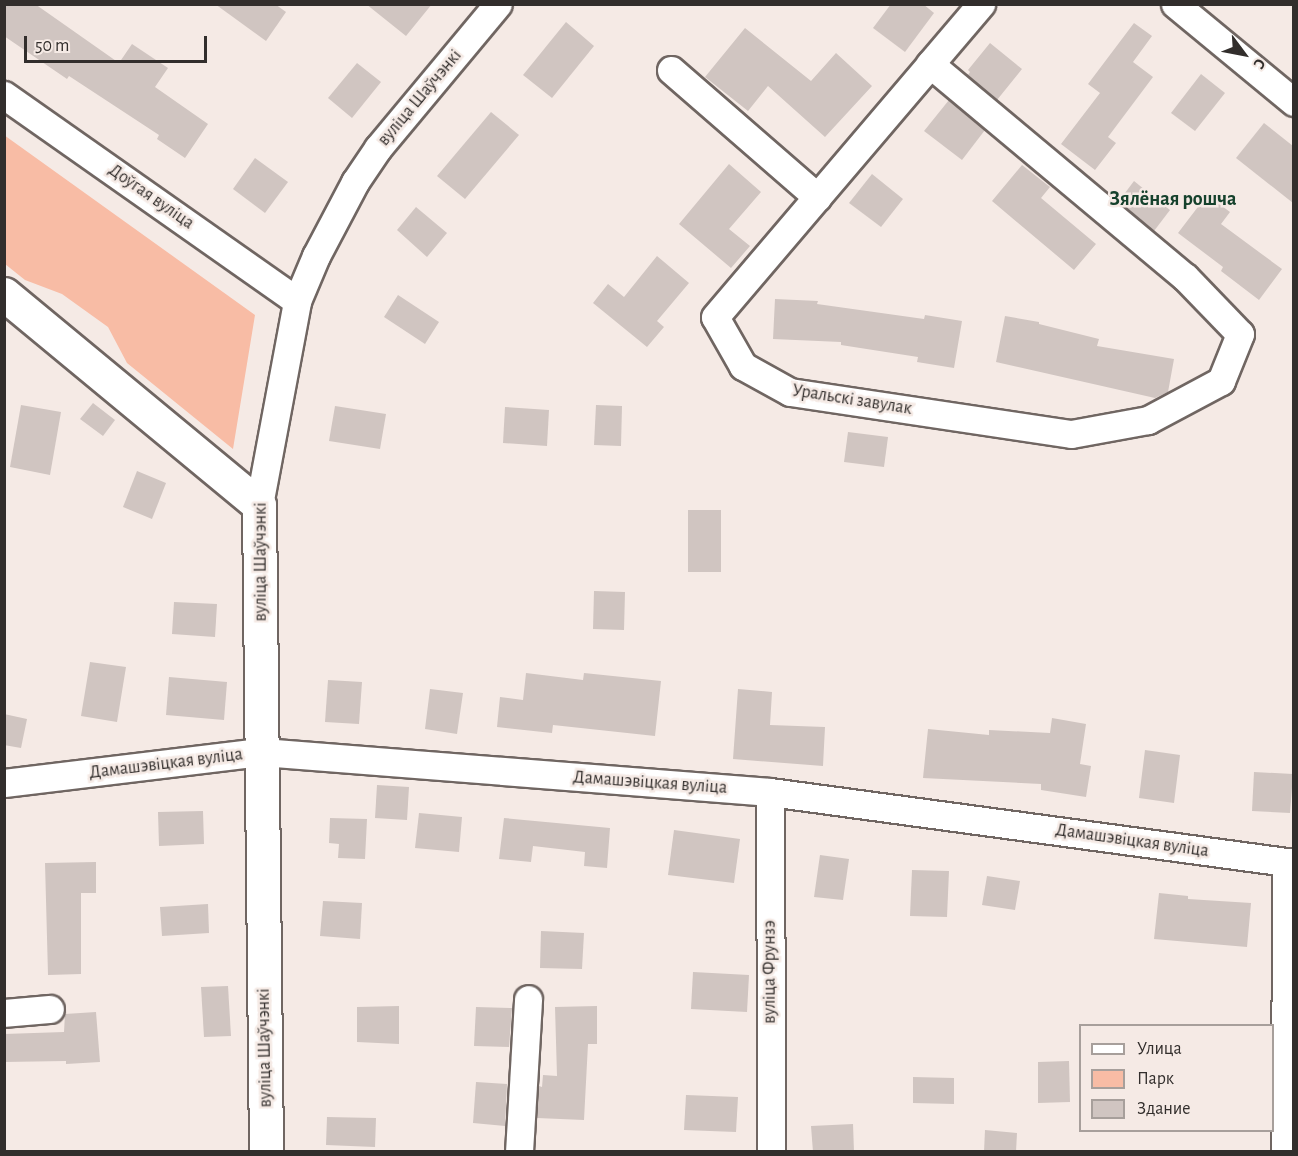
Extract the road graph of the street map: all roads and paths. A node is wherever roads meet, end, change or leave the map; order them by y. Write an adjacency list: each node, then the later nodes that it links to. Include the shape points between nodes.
1 (498, 4): 10 (street, вуліца Шаўчэнкі, via 378,148 355,182)
2 (981, 4): 4 (street, Уральскі завулак)
3 (1175, 4): 7 (street)
4 (930, 64): 8 (street, Уральскі завулак); 8 (street, Уральскі завулак, via 1185,278 1240,334 1221,381 1148,420 1071,434 790,392 743,366 715,317)
5 (671, 70): 8 (street)
6 (4, 95): 10 (street, Доўгая вуліца)
7 (1293, 102)
8 (817, 197)
9 (4, 294): 11 (main road)
10 (297, 301): 11 (street, вуліца Шаўчэнкі)
11 (259, 505): 12 (main road, вуліца Шаўчэнкі)
12 (262, 752): 13 (street, Дамашэвіцкая вуліца); 14 (street, Дамашэвіцкая вуліца); 19 (main road, вуліца Шаўчэнкі)
13 (4, 783)
14 (770, 792): 15 (street, Дамашэвіцкая вуліца); 21 (street, вуліца Фрунзэ)
15 (1290, 863): 22 (street)
16 (528, 999): 20 (street)
17 (50, 1009): 18 (street)
18 (4, 1013)
19 (266, 1152)
20 (519, 1152)
21 (771, 1152)
22 (1285, 1152)

